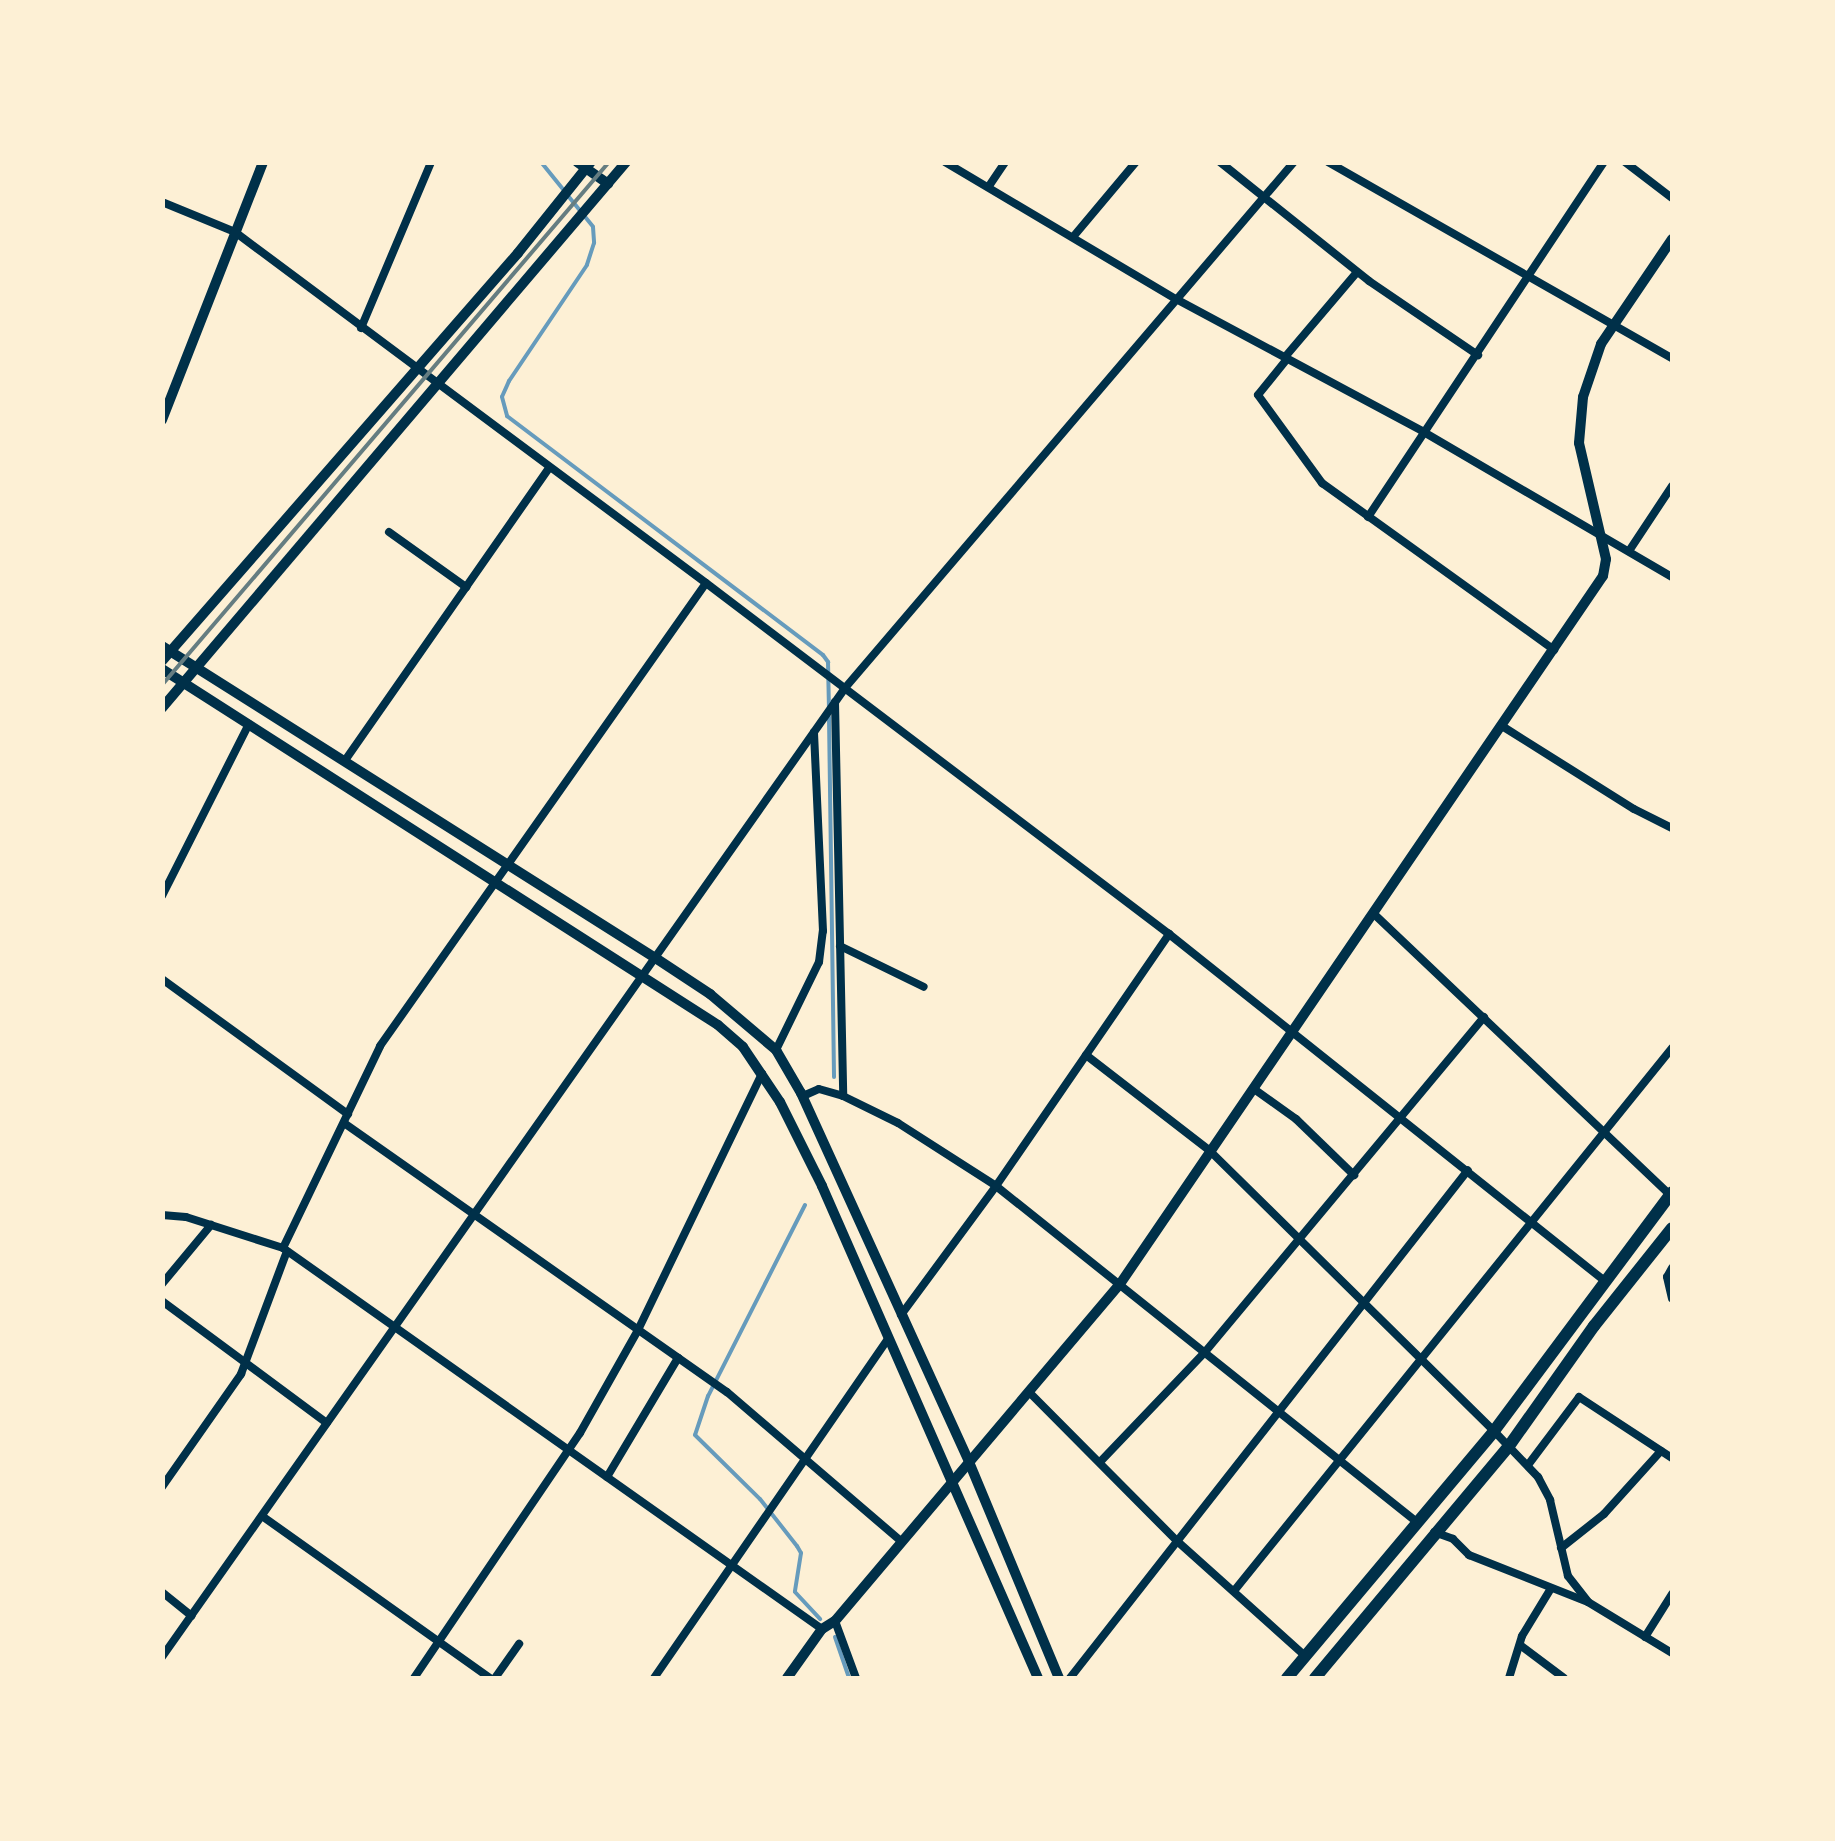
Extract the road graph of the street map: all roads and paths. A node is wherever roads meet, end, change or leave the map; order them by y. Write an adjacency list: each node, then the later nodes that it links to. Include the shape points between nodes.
1 (263, 162): 18 (street)
2 (432, 162): 25 (street)
3 (626, 162): 13 (street)
4 (945, 162): 14 (street)
5 (1005, 162): 14 (street)
6 (1136, 162): 19 (street)
7 (1220, 162): 15 (street)
8 (1294, 162): 15 (street)
9 (1328, 162): 22 (street)
10 (1604, 162): 22 (street)
11 (1625, 162): 16 (street)
12 (585, 164): 13 (street); 29 (street)
13 (608, 184): 30 (street)
14 (989, 186): 19 (street)
15 (1265, 197): 21 (street); 23 (street)
16 (1672, 198)
17 (162, 202): 18 (street)
18 (235, 232): 25 (street); 31 (street)
19 (1072, 236): 23 (street)
20 (1672, 239): 24 (street)
21 (1357, 272): 26 (street); 27 (street)
22 (1527, 276): 24 (street); 26 (street)
23 (1176, 299): 27 (street); 47 (street)
24 (1612, 325): 28 (street); 37 (street, via 1585,386 1579,423 1583,472)
25 (361, 328): 29 (street)
26 (1478, 354): 32 (street)
27 (1286, 358): 32 (street); 35 (street, via 1258,394 1322,483)
28 (1672, 358)
29 (416, 368): 30 (street); 43 (street)
30 (438, 384): 33 (street); 44 (street)
31 (162, 420)
32 (1424, 432): 35 (street); 37 (street)
33 (549, 468): 40 (street); 41 (street)
34 (1672, 486): 38 (street)
35 (1368, 517): 42 (street)
36 (389, 532): 41 (street)
37 (1600, 534): 38 (street); 42 (street, via 1603,576)
38 (1629, 552): 39 (street)
39 (1672, 576)
40 (706, 584): 47 (street); 55 (street)
41 (466, 587): 53 (street)
42 (1554, 650): 51 (street)
43 (165, 652): 44 (street)
44 (196, 665): 46 (street); 53 (street)
45 (162, 669): 46 (street)
46 (183, 682): 49 (street); 50 (street)
47 (845, 688): 48 (street); 59 (street)
48 (835, 702): 52 (street); 60 (street)
49 (162, 708)
50 (249, 724): 56 (street); 57 (street)
51 (1502, 726): 54 (street); 58 (street)
52 (814, 732): 61 (street); 68 (street, via 823,931 819,962)
53 (346, 759): 55 (street)
54 (1672, 828)
55 (509, 864): 56 (street); 61 (street)
56 (496, 882): 62 (street); 74 (street, via 380,1046)
57 (162, 896)
58 (1374, 914): 65 (street); 66 (street)
59 (1169, 934): 66 (street); 69 (street)
60 (840, 946): 64 (street); 73 (street)
61 (657, 959): 62 (street); 68 (street)
62 (644, 977): 70 (street, via 718,1025); 83 (street)
63 (162, 979): 74 (street)
64 (924, 987)
65 (1484, 1017): 75 (street); 76 (street)
66 (1294, 1032): 71 (street); 75 (street)
67 (1672, 1048): 76 (street)
68 (776, 1050): 72 (street)
69 (1086, 1056): 77 (street); 80 (street)
70 (762, 1073): 98 (street); 99 (street, via 822,1186)
71 (1254, 1089): 77 (street); 79 (street, via 1296,1118)
72 (803, 1096): 73 (street, via 819,1089); 96 (street)
73 (844, 1096): 80 (street)
74 (346, 1118): 83 (street); 88 (street)
75 (1402, 1118): 78 (street); 79 (street)
76 (1604, 1132): 81 (street); 84 (street)
77 (1210, 1151): 87 (street); 92 (street)
78 (1468, 1170): 84 (street); 95 (street)
79 (1354, 1175): 87 (street)
80 (996, 1186): 92 (street); 96 (street)
81 (1671, 1193): 90 (highway)
82 (162, 1215): 85 (street)
83 (476, 1216): 97 (street); 98 (street)
84 (1530, 1220): 90 (street); 102 (street)
85 (211, 1225): 88 (street); 91 (street)
86 (1672, 1228): 108 (highway)
87 (1301, 1237): 95 (street); 100 (street)
88 (285, 1249): 97 (street); 103 (street)
89 (1672, 1268): 93 (street)
90 (1606, 1282): 107 (highway)
91 (162, 1284)
92 (1120, 1284): 100 (street); 104 (street)
93 (1672, 1298)
94 (162, 1301): 103 (street)
95 (1365, 1303): 102 (street); 105 (street)
96 (900, 1316): 114 (street)
97 (394, 1327): 106 (street); 109 (street)
98 (638, 1330): 101 (street); 109 (street)
99 (886, 1340): 111 (street); 118 (street)
100 (1204, 1352): 105 (street); 115 (street)
101 (678, 1358): 111 (street); 117 (street)
102 (1422, 1362): 107 (street); 113 (street)
103 (242, 1363): 106 (street); 119 (street, via 241,1374)
104 (1029, 1392): 114 (street); 115 (street)
105 (1278, 1412): 113 (street); 123 (street)
106 (327, 1423): 120 (street)
107 (1494, 1431): 108 (street); 121 (highway)
108 (1508, 1446): 116 (street); 122 (highway)
109 (570, 1451): 117 (street); 136 (street)
110 (1661, 1451): 112 (street); 116 (street, via 1579,1397); 125 (street, via 1604,1514)
111 (806, 1458): 124 (street); 126 (street)
112 (1672, 1458)
113 (1341, 1460): 121 (street); 129 (street)
114 (969, 1462): 118 (street); 148 (street)
115 (1100, 1462): 123 (street)
116 (1528, 1465): 125 (street, via 1550,1500)
117 (607, 1476): 126 (street)
118 (952, 1480): 124 (street); 147 (street)
119 (162, 1487)
120 (262, 1516): 132 (street); 136 (street)
121 (1418, 1523): 140 (highway)
122 (1434, 1532): 127 (street, via 1468,1555); 151 (highway)
123 (1177, 1541): 129 (street); 149 (street)
124 (901, 1542): 133 (street)
125 (1561, 1548): 131 (street, via 1568,1576)
126 (729, 1566): 134 (street); 144 (street)
127 (1550, 1590): 131 (street); 138 (street)
128 (162, 1592): 132 (street)
129 (1234, 1592): 140 (street)
130 (1672, 1594): 135 (street)
131 (1588, 1602): 135 (street)
132 (192, 1616): 141 (street)
133 (835, 1621): 134 (street); 146 (street)
134 (822, 1630): 145 (street)
135 (1645, 1637): 139 (street)
136 (440, 1642): 142 (street); 143 (street)
137 (520, 1644): 143 (street)
138 (1520, 1645): 152 (street); 153 (street)
139 (1672, 1653)
140 (1306, 1656): 150 (highway)
141 (162, 1657)
142 (414, 1678)
143 (493, 1678)
144 (654, 1678)
145 (787, 1678)
146 (856, 1678)
147 (1038, 1678)
148 (1060, 1678)
149 (1070, 1678)
150 (1287, 1678)
151 (1315, 1678)
152 (1509, 1678)
153 (1564, 1678)

